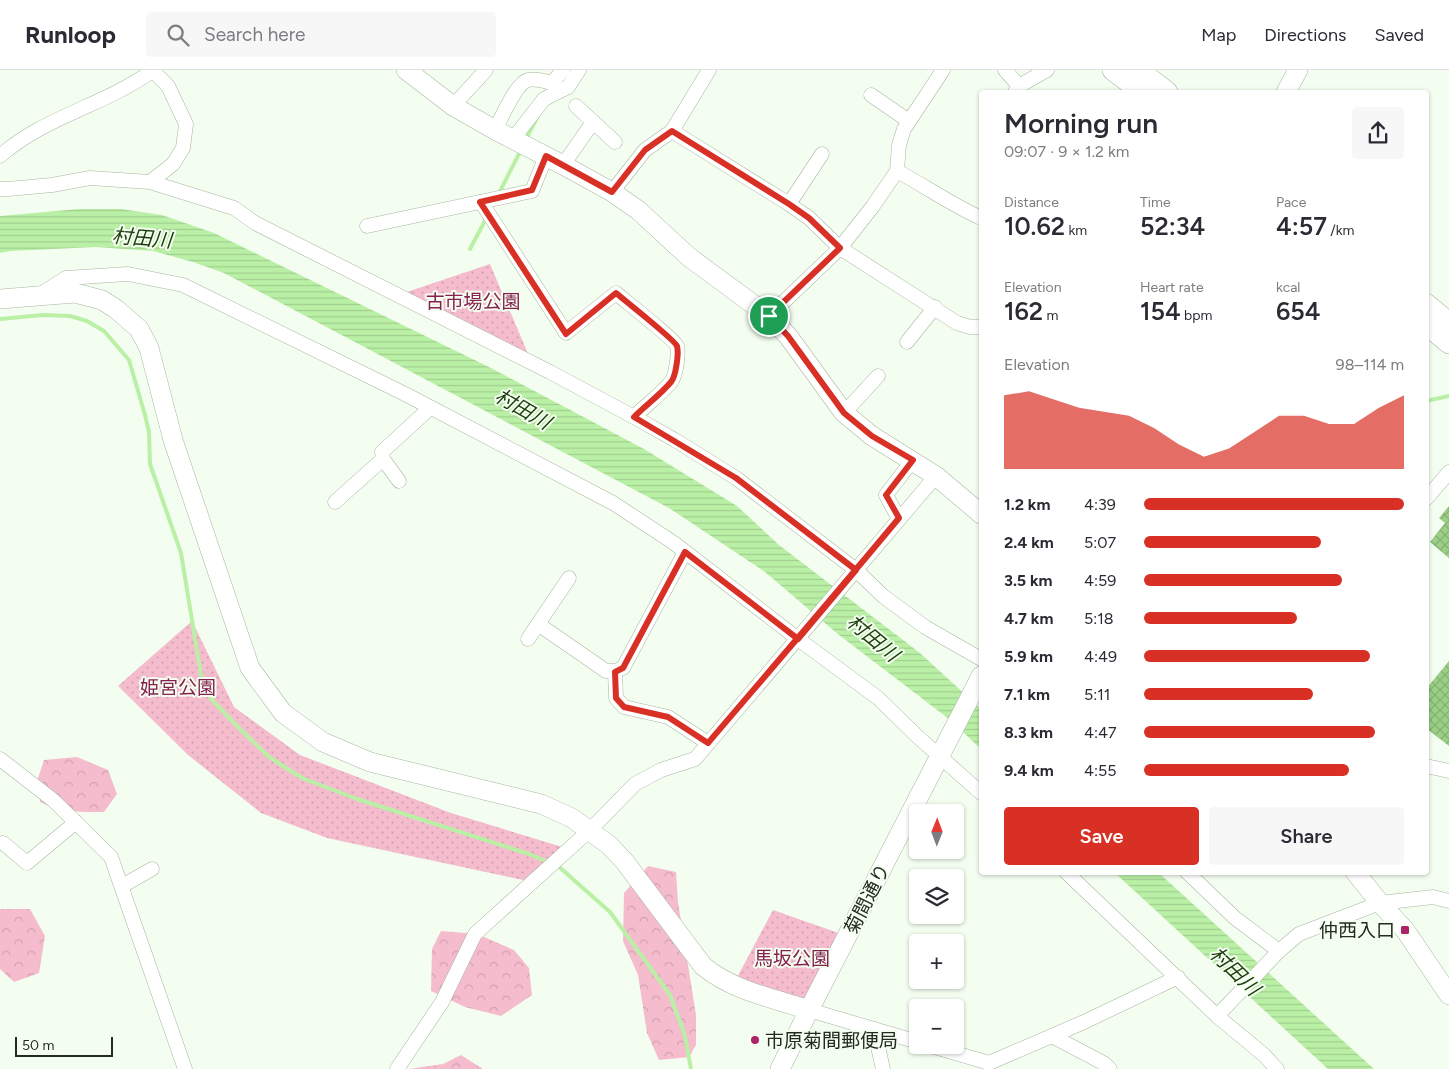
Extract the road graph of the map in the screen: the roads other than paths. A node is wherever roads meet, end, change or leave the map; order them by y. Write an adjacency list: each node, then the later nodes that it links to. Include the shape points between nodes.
1 (152, 70): 27 (street, via 134,84 69,113 11,146); 31 (street, via 168,86 186,124 183,148 174,164)
2 (406, 70): 18 (street)
3 (486, 70): 18 (street)
4 (563, 70): 22 (street, via 552,83 535,79 519,86)
5 (579, 70): 24 (street, via 568,87 544,99)
6 (709, 70): 23 (street)
7 (942, 70): 20 (street)
8 (1005, 70): 13 (street)
9 (1047, 70): 13 (street)
10 (1113, 70): 14 (main road)
11 (1138, 70): 15 (main road)
12 (1298, 70): 16 (street)
13 (1017, 89)
14 (1139, 90)
15 (1164, 90)
16 (1287, 90)
17 (871, 96): 20 (street)
18 (453, 106): 22 (street)
19 (576, 106): 21 (street)
20 (909, 121): 30 (street, via 899,145)
21 (594, 122): 25 (street); 29 (street)
22 (495, 130): 24 (street)
23 (672, 131): 33 (street, via 645,150); 35 (street)
24 (513, 139): 28 (street)
25 (615, 142)
26 (822, 154): 35 (street)
27 (0, 156)
28 (546, 156): 29 (street); 34 (street, via 532,190)
29 (563, 165): 33 (street)
30 (897, 171): 36 (street); 38 (street)
31 (150, 182): 32 (street, via 90,178); 52 (street, via 234,208 255,223)
32 (0, 189)
33 (612, 192): 43 (street, via 638,210 689,257)
34 (480, 202): 37 (street); 52 (street, via 566,334 616,293 673,339 677,346 676,372 672,381)
35 (789, 204): 38 (street)
36 (979, 217)
37 (367, 226)
38 (840, 248): 42 (street); 43 (street)
39 (40, 294): 40 (street); 50 (street, via 66,278 128,274 183,285); 78 (street, via 74,293 102,300 139,329 149,348 172,440 250,668 283,713 344,753 541,804)
40 (0, 298)
41 (1429, 306): 44 (main road)
42 (934, 307): 46 (street, via 957,323); 47 (street)
43 (769, 316): 51 (street, via 788,336)
44 (1449, 323)
45 (1429, 326): 48 (main road)
46 (979, 327)
47 (907, 342)
48 (1449, 343)
49 (878, 376): 51 (street)
50 (430, 408): 53 (street, via 382,452); 62 (street, via 613,503)
51 (844, 413): 54 (street, via 872,436)
52 (634, 417): 63 (street, via 736,478)
53 (382, 459): 57 (street); 59 (street)
54 (913, 460): 56 (street); 61 (street, via 886,495)
55 (1449, 472): 58 (street)
56 (936, 476): 60 (street); 61 (street)
57 (399, 482)
58 (1429, 495)
59 (335, 502)
60 (979, 512)
61 (899, 518): 63 (street)
62 (685, 552): 67 (street); 69 (street, via 623,668)
63 (856, 570): 67 (street); 68 (street, via 883,596 925,627)
64 (569, 578): 65 (street)
65 (538, 624): 66 (street); 69 (street, via 606,671)
66 (528, 639)
67 (798, 639): 71 (street); 72 (street, via 878,698)
68 (979, 658)
69 (615, 672): 71 (street, via 616,698 624,707 668,717)
70 (979, 680): 72 (street, 菊間通り)
71 (708, 743): 78 (street, via 695,759 661,770 635,784)
72 (941, 756): 76 (street); 90 (street, 菊間通り)
73 (0, 759): 77 (street)
74 (1429, 767): 75 (street)
75 (1449, 771)
76 (979, 791)
77 (76, 822): 79 (street, via 27,863); 84 (street, via 111,857)
78 (590, 830): 90 (street, via 625,862 703,966 716,977); 98 (street, via 475,934 442,1002)
79 (2, 843)
80 (152, 870): 84 (street)
81 (1069, 875): 88 (street)
82 (1190, 875): 87 (street, via 1235,918)
83 (1357, 875): 86 (street)
84 (122, 886): 97 (street)
85 (1449, 901): 86 (street, via 1433,898)
86 (1380, 903): 87 (street, via 1299,934); 89 (street, via 1405,930)
87 (1279, 951): 91 (street)
88 (1178, 977): 91 (street); 93 (street)
89 (1449, 994)
90 (809, 1010): 92 (street); 99 (street, 菊間通り)
91 (1217, 1016): 102 (street)
92 (874, 1029): 94 (street); 100 (street)
93 (1052, 1036): 96 (street); 101 (street)
94 (909, 1039)
95 (955, 1054): 96 (street)
96 (991, 1066)
97 (185, 1069)
98 (397, 1069)
99 (780, 1069)
100 (883, 1069)
101 (1110, 1069)
102 (1277, 1069)

